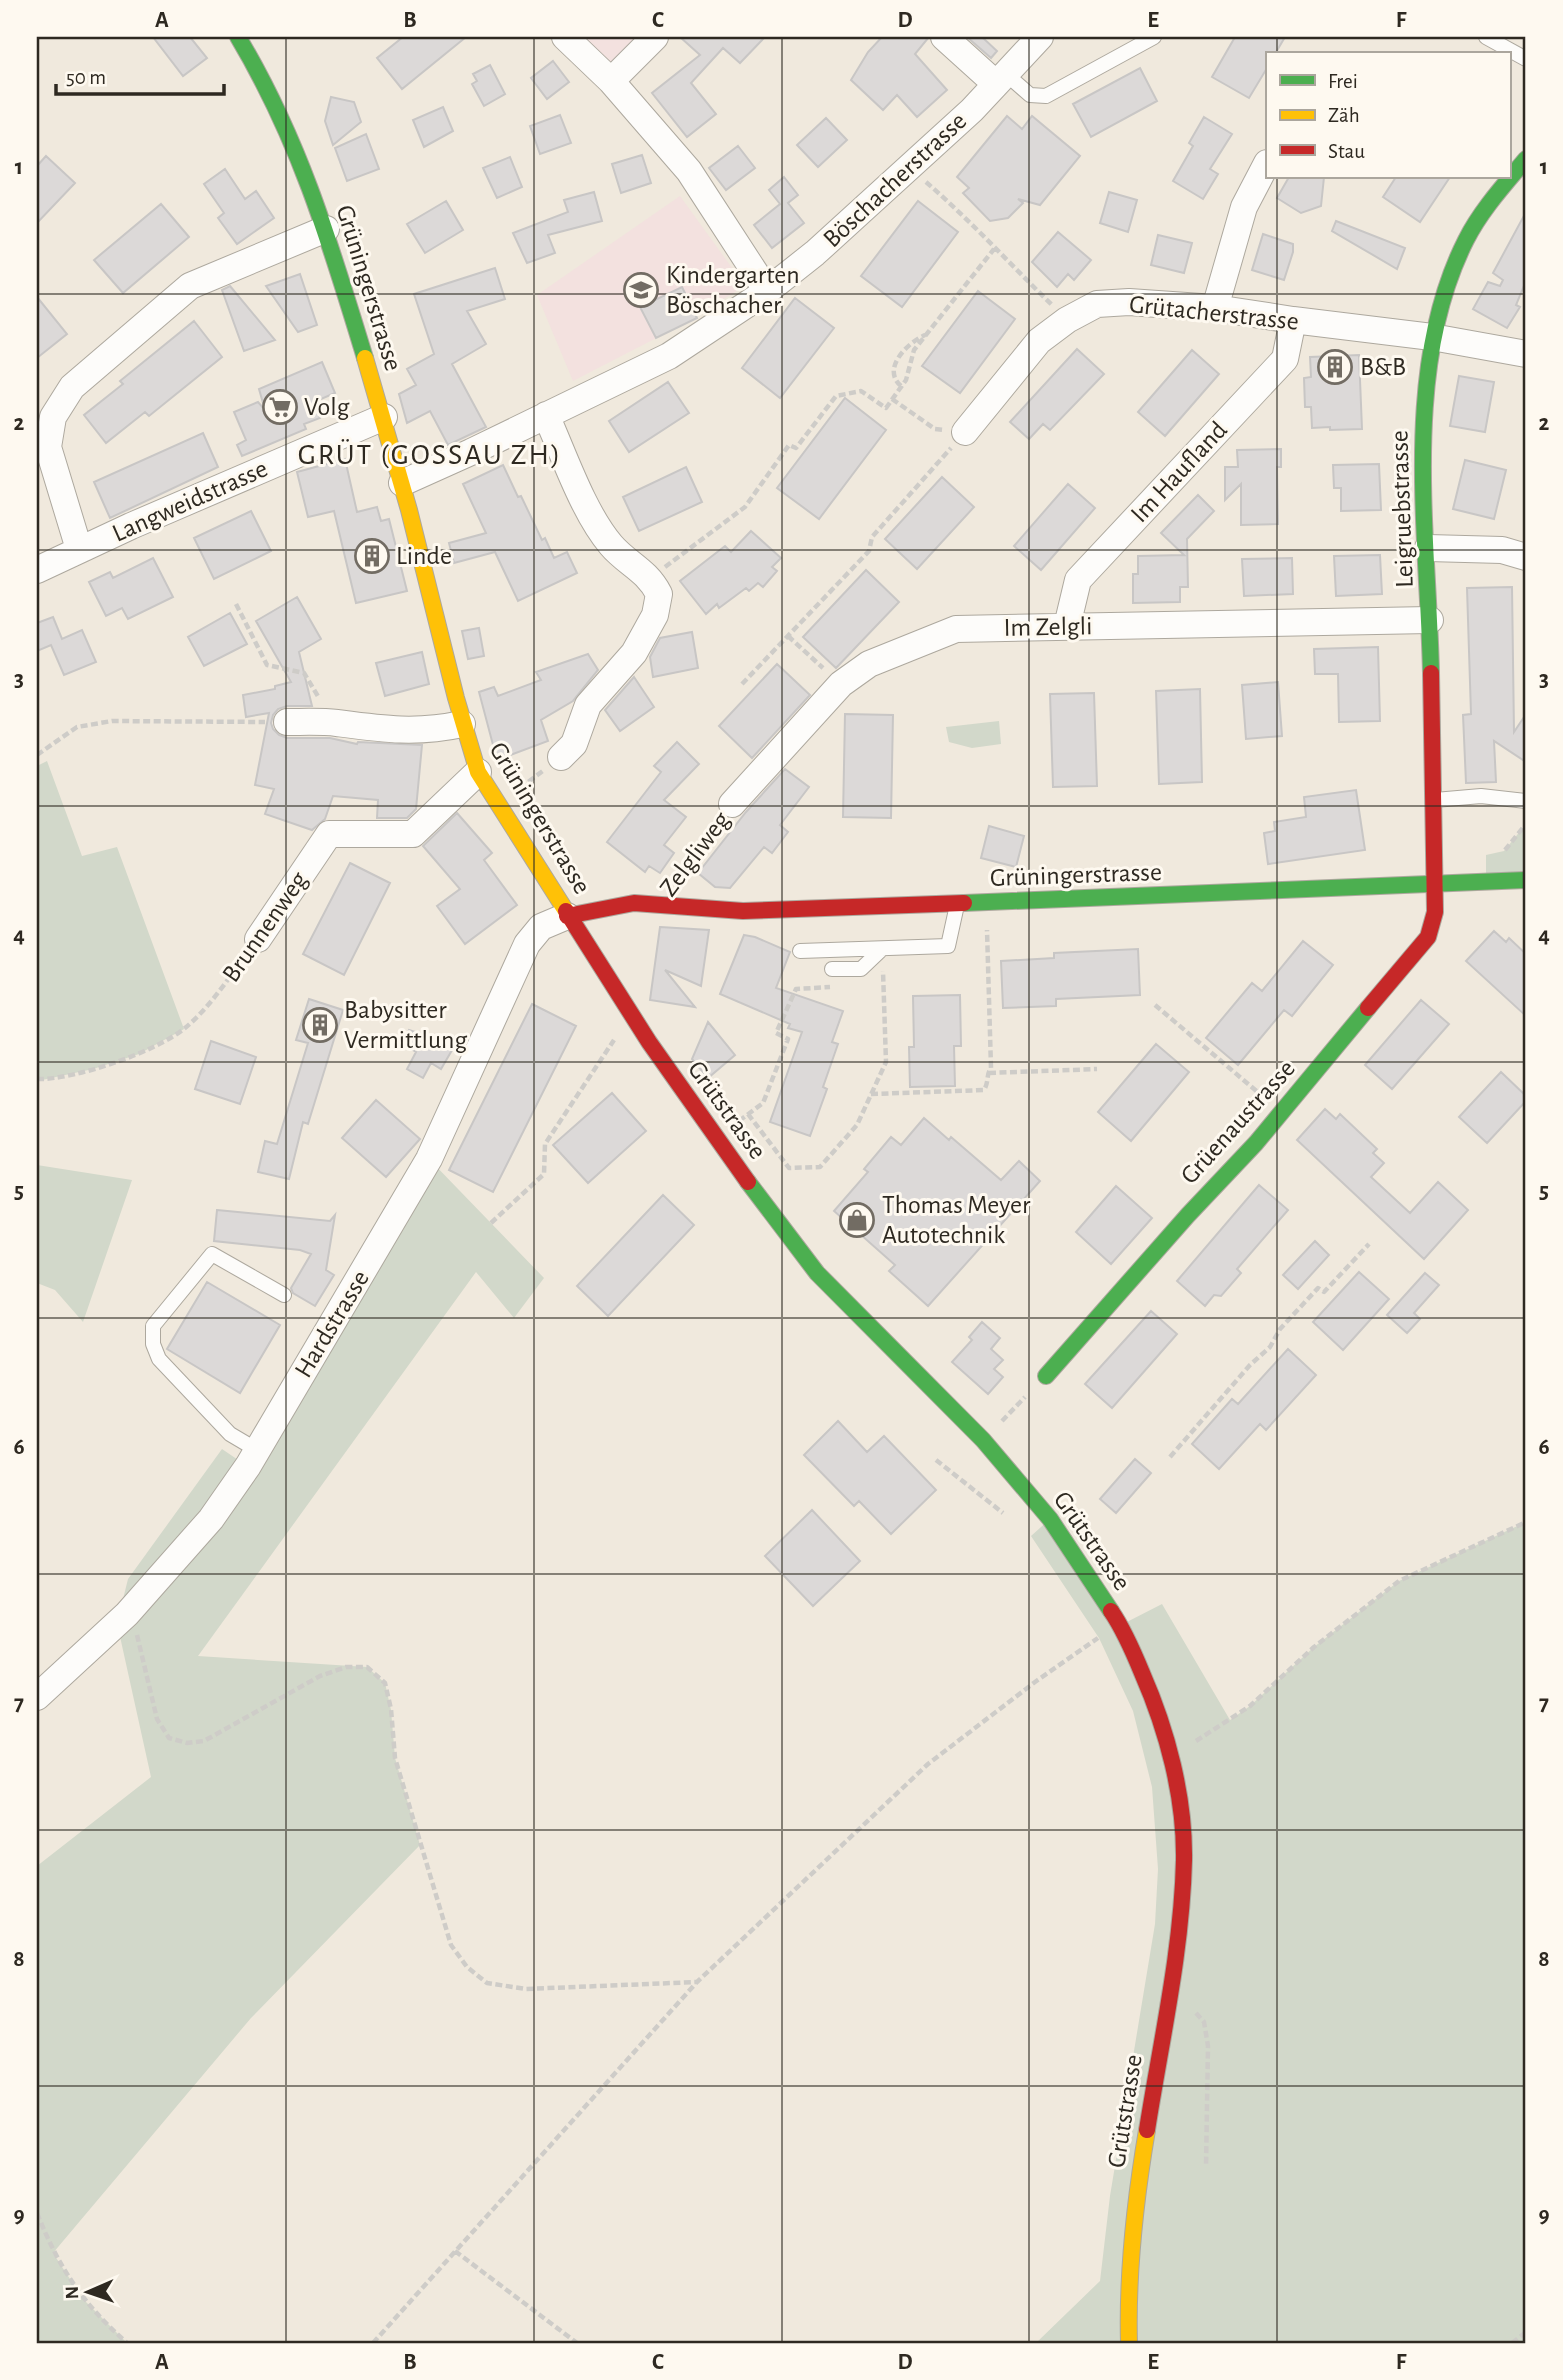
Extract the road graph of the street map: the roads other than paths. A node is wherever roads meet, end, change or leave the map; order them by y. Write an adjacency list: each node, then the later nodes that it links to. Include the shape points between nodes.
1 (238, 37): 15 (main road, Grüningerstrasse, via 290,131)
2 (565, 37): 10 (street)
3 (655, 37): 10 (street)
4 (944, 37): 9 (street)
5 (1040, 37): 9 (street, Böschacherstrasse)
6 (1154, 37): 9 (lane, via 1046,96 1030,95)
7 (1486, 37): 8 (lane)
8 (1526, 59)
9 (1001, 79): 16 (street, Böschacherstrasse, via 815,253)
10 (611, 81): 16 (street, via 689,171)
11 (1526, 159): 13 (main road, Leigruebstrasse)
12 (1266, 165): 17 (street, via 1244,207)
13 (1510, 177)
14 (1509, 178): 19 (main road, Leigruebstrasse, via 1466,241)
15 (326, 229): 22 (main road, Grüningerstrasse); 26 (street, via 190,286 72,387 53,417 48,447)
16 (768, 291): 21 (street, Böschacherstrasse, via 669,356)
17 (1215, 308): 18 (street, Grütacherstrasse); 23 (street, Grütacherstrasse, via 1097,304 1039,341)
18 (1293, 320): 19 (street, Grütacherstrasse); 30 (street, Im Haufland, via 1285,359 1077,580)
19 (1432, 337): 20 (street, Grütacherstrasse); 25 (main road, Leigruebstrasse, via 1423,401)
20 (1526, 354)
21 (546, 415): 24 (street, Böschacherstrasse); 33 (street, via 594,520 612,546 651,578 659,594 655,615 634,653 588,705 574,744)
22 (384, 417): 24 (main road, Grüningerstrasse); 26 (street, Langweidstrasse)
23 (965, 432)
24 (402, 483): 32 (main road, Grüningerstrasse)
25 (1428, 548): 27 (street, via 1502,550); 29 (main road, Leigruebstrasse)
26 (79, 550): 28 (street, Langweidstrasse)
27 (1526, 557)
28 (37, 570)
29 (1430, 620): 30 (street, Im Zelgli); 35 (main road, Leigruebstrasse)
30 (1067, 626): 37 (street, Im Zelgli, via 957,629 869,664 841,684)
31 (287, 722): 32 (street, via 335,722 396,731)
32 (462, 724): 34 (main road, Grüningerstrasse)
33 (561, 757)
34 (478, 772): 41 (main road, Grüningerstrasse); 42 (street, Brunnenweg, via 413,834 330,834)
35 (1434, 800): 36 (lane, via 1481,796); 39 (main road, Leigruebstrasse)
36 (1526, 801)
37 (732, 804)
38 (1526, 880): 39 (main road, Grüningerstrasse)
39 (1435, 884): 40 (main road, Grüningerstrasse); 47 (main road, Grüenaustrasse, via 1435,912 1428,937 1282,1112)
40 (957, 904): 41 (main road, Grüningerstrasse, via 743,911 634,903); 43 (lane, via 948,946)
41 (567, 916): 48 (street, Hardstrasse, via 541,927 527,944 429,1159); 50 (main road, Grütstrasse, via 716,1139 817,1273 983,1440 1050,1519 1121,1625 1156,1704 1180,1801 1184,1857 1180,1924 1135,2202)
42 (258, 939)
43 (882, 949): 44 (lane); 45 (lane, via 860,969)
44 (800, 951)
45 (832, 970)
46 (284, 1295): 48 (lane, via 212,1254 153,1326 159,1359 230,1433)
47 (1046, 1376)
48 (257, 1450): 49 (street, Hardstrasse, via 211,1519 127,1614)
49 (37, 1697)
50 (1129, 2343)

